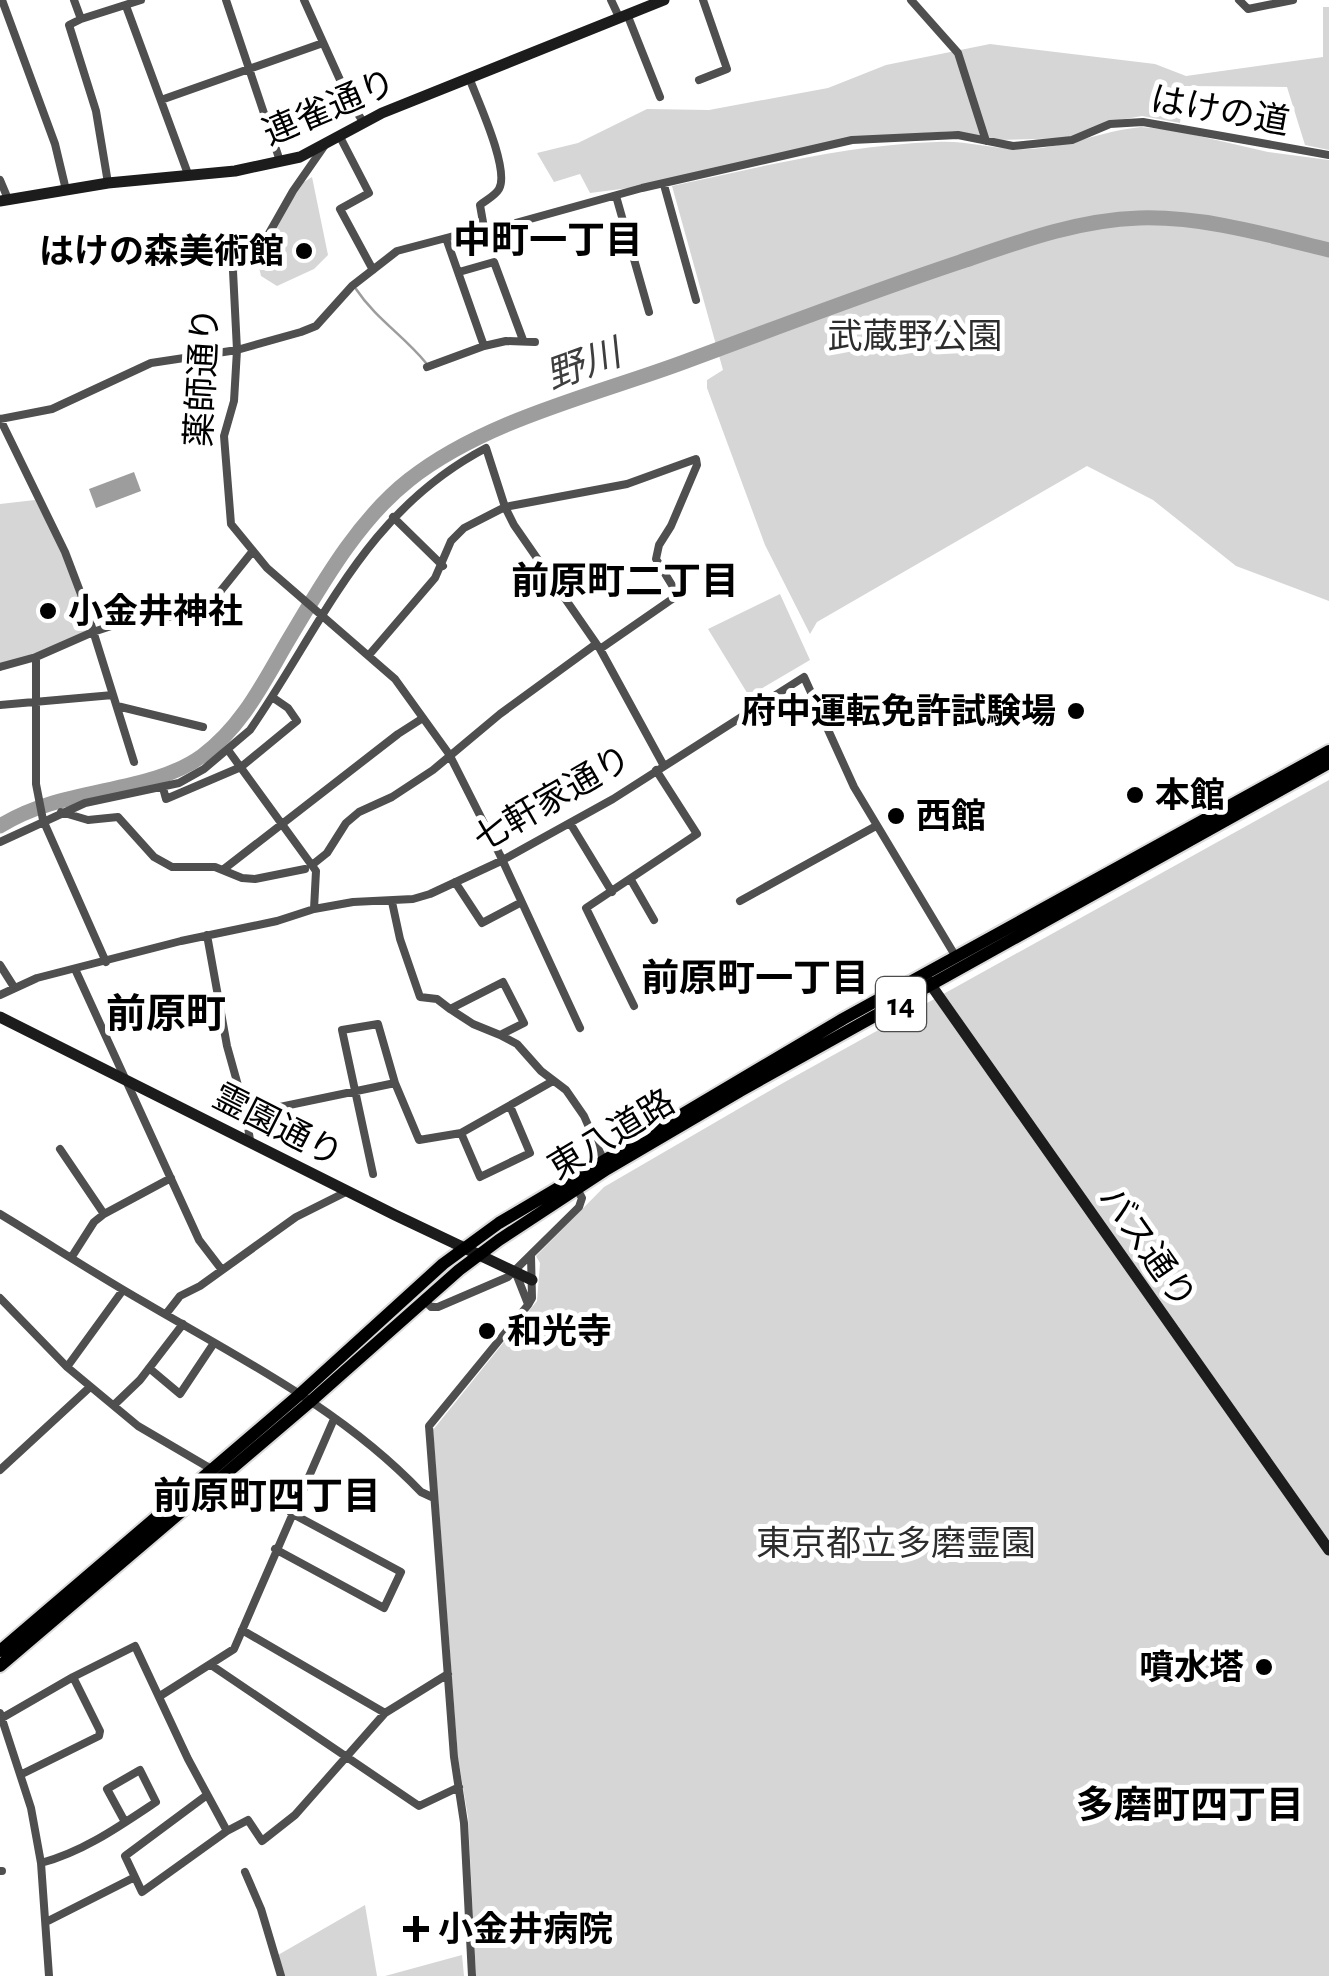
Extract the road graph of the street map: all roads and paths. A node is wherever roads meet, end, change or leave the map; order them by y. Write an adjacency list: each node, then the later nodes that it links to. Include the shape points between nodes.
1 (2, 0): 31 (street)
2 (74, 0): 14 (street)
3 (141, 0): 12 (street)
4 (226, 0): 16 (street)
5 (304, 0): 15 (street)
6 (610, 0): 13 (street)
7 (664, 0): 13 (street, 連雀通り)
8 (702, 0): 18 (street, via 727,69)
9 (911, 0): 23 (street, via 958,54)
10 (1239, 0): 11 (street, via 1248,9)
11 (1293, 0)
12 (126, 6): 14 (street); 20 (street)
13 (623, 15): 17 (street, 連雀通り); 19 (street)
14 (81, 19): 29 (street, via 68,24 96,111)
15 (323, 43): 16 (street); 21 (street)
16 (248, 70): 20 (street); 26 (street)
17 (470, 80): 21 (street, 連雀通り); 34 (street, via 502,180 480,205)
18 (699, 80)
19 (660, 98)
20 (161, 100): 27 (street)
21 (364, 123): 22 (street, 連雀通り)
22 (340, 137): 24 (street, 連雀通り); 36 (street, via 369,193 340,209)
23 (986, 141): 25 (street, はけの道, via 1013,146 1072,140 1110,124 1143,122); 30 (street, はけの道, via 936,135 852,140)
24 (326, 145): 26 (street, 連雀通り); 43 (street, 薬師通り, via 268,234 233,271)
25 (1329, 156)
26 (280, 161): 27 (street, 連雀通り)
27 (188, 174): 29 (street, 連雀通り)
28 (0, 180): 33 (street)
29 (108, 183): 31 (street, 連雀通り)
30 (664, 184): 32 (street, はけの道); 38 (street)
31 (66, 190): 33 (street, 連雀通り)
32 (616, 196): 34 (street, はけの道); 39 (street)
33 (4, 200)
34 (484, 228): 35 (street, はけの道)
35 (446, 238): 36 (street, はけの道, via 397,251); 37 (street)
36 (373, 270): 43 (street, はけの道, via 316,326)
37 (459, 272): 40 (street, via 494,262); 42 (street)
38 (696, 300)
39 (649, 312)
40 (523, 340): 41 (street); 42 (street)
41 (535, 342)
42 (484, 346): 44 (street)
43 (237, 350): 45 (street, はけの道, via 151,363 52,409); 48 (street, 薬師通り, via 224,436 231,524)
44 (427, 366)
45 (0, 419): 51 (street, via 65,552)
46 (505, 507): 47 (street, via 486,448 434,480); 49 (street, via 464,528 451,541); 52 (street); 52 (street, via 628,484 696,459 656,559 678,594)
47 (393, 517): 49 (street); 50 (street)
48 (252, 552): 50 (street); 51 (street, via 200,610 151,613)
49 (443, 567): 53 (street)
50 (322, 615): 53 (street); 57 (street)
51 (94, 632): 54 (street); 56 (street)
52 (598, 646): 65 (street); 69 (street)
53 (369, 654): 61 (street)
54 (36, 657): 55 (street); 58 (street)
55 (0, 667)
56 (113, 695): 58 (street); 60 (street)
57 (272, 697): 63 (street); 68 (street, via 298,721)
58 (34, 700): 59 (street); 72 (street)
59 (0, 706)
60 (117, 706): 62 (street); 66 (street)
61 (423, 718): 65 (street); 74 (street)
62 (204, 727)
63 (228, 750): 68 (street); 70 (street)
64 (1329, 751): 90 (main road, 東八道路 / 14)
65 (449, 754): 77 (street); 78 (street, via 410,786 359,812)
66 (134, 762)
67 (1329, 763): 89 (main road, 東八道路 / 14)
68 (241, 767): 70 (street, via 166,798); 74 (street)
69 (660, 768): 73 (street, 七軒家通り); 75 (street, 七軒家通り, via 804,677); 80 (street, via 697,834)
70 (163, 788): 71 (street)
71 (62, 812): 72 (street); 79 (street, via 88,820 118,817 154,858 172,867)
72 (43, 820): 76 (street); 91 (street)
73 (570, 823): 77 (street, 七軒家通り); 82 (street)
74 (282, 824): 78 (street); 79 (street)
75 (876, 826): 83 (street); 90 (street, 七軒家通り)
76 (0, 842)
77 (501, 861): 81 (street, 七軒家通り); 85 (street)
78 (308, 867): 79 (street, via 255,879); 86 (street, via 316,871)
79 (224, 869)
80 (631, 880): 82 (street); 87 (street)
81 (455, 882): 84 (street, 七軒家通り); 85 (street, via 482,922)
82 (612, 892): 97 (street, via 586,908)
83 (740, 901)
84 (392, 902): 86 (street, 七軒家通り); 98 (street, via 420,997)
85 (520, 903): 100 (street)
86 (314, 909): 88 (street, 七軒家通り)
87 (654, 920)
88 (207, 936): 91 (street, 七軒家通り); 107 (street)
89 (1018, 938): 90 (main road, via 958,965); 94 (main road, 東八道路 / 14)
90 (953, 958): 94 (main road, 東八道路 / 14)
91 (106, 962): 93 (street, 七軒家通り)
92 (0, 966): 95 (street)
93 (76, 969): 95 (street, 七軒家通り); 102 (street)
94 (927, 981): 111 (main road, 東八道路 / 14); 114 (main road, 東八道路 / 14); 143 (street, バス通り)
95 (14, 988): 96 (street, 七軒家通り)
96 (0, 994)
97 (634, 1006)
98 (450, 1009): 101 (street); 101 (street, via 503,982 524,1023)
99 (0, 1017): 102 (street, 霊園通り)
100 (580, 1028)
101 (500, 1035): 103 (street, via 518,1044)
102 (124, 1078): 109 (street, 霊園通り); 113 (street)
103 (553, 1082): 106 (street); 111 (street, via 581,1110)
104 (395, 1083): 105 (street); 105 (street, via 378,1024 342,1030); 108 (street, via 419,1140)
105 (355, 1091): 107 (street); 112 (street)
106 (510, 1106): 108 (street); 108 (street, via 530,1153 480,1176)
107 (246, 1114): 109 (street)
108 (461, 1133)
109 (250, 1140): 115 (street, 霊園通り)
110 (60, 1148): 117 (street)
111 (603, 1159): 118 (main road, 東八道路 / 14)
112 (373, 1174)
113 (171, 1178): 117 (street); 122 (street)
114 (577, 1189): 119 (main road, 東八道路 / 14); 120 (street, via 580,1207)
115 (348, 1191): 118 (street, 霊園通り); 122 (street, via 306,1211)
116 (0, 1214): 121 (street)
117 (104, 1214): 121 (street)
118 (463, 1248): 119 (street, 霊園通り); 135 (main road, 東八道路 / 14)
119 (479, 1254): 123 (street, 霊園通り); 127 (main road, 東八道路 / 14)
120 (531, 1256): 123 (street); 124 (street)
121 (71, 1258): 125 (street)
122 (222, 1270): 129 (street, via 180,1296)
123 (515, 1272): 124 (street, 霊園通り); 127 (street, via 438,1307); 128 (street)
124 (532, 1280): 128 (street)
125 (123, 1290): 129 (street); 132 (street)
126 (0, 1298): 132 (street)
127 (424, 1300): 135 (main road, 東八道路 / 14)
128 (528, 1305): 140 (street, via 430,1426)
129 (166, 1314): 130 (street)
130 (183, 1324): 131 (street); 133 (street)
131 (214, 1343): 133 (street, via 180,1394); 135 (street)
132 (67, 1367): 134 (street)
133 (149, 1368): 136 (street)
134 (90, 1387): 136 (street); 138 (street)
135 (305, 1399): 137 (street); 139 (main road, 東八道路 / 14); 147 (main road, 東八道路 / 14)
136 (114, 1405): 139 (street)
137 (334, 1419): 140 (street); 141 (street)
138 (0, 1470)
139 (212, 1470): 145 (main road, 東八道路 / 14)
140 (434, 1498): 148 (street)
141 (291, 1513): 142 (street); 142 (street, via 401,1572 384,1608)
142 (275, 1549): 144 (street)
143 (1329, 1550)
144 (242, 1630): 146 (street, via 234,1649); 151 (street)
145 (0, 1651)
146 (211, 1665): 150 (street); 153 (street)
147 (0, 1666)
148 (448, 1674): 151 (street); 155 (street)
149 (73, 1676): 150 (street, via 135,1646); 152 (street); 154 (street, via 99,1736)
150 (160, 1696): 156 (street)
151 (385, 1713): 153 (street)
152 (1, 1716): 154 (street)
153 (350, 1756): 155 (street, via 418,1806); 158 (street, via 262,1841 248,1820)
154 (22, 1774): 159 (street)
155 (459, 1787): 165 (street)
156 (207, 1795): 158 (street); 161 (street, via 124,1856)
157 (125, 1822): 157 (street, via 156,1802 140,1770 107,1788); 159 (street)
158 (227, 1830): 161 (street, via 142,1892)
159 (40, 1863): 162 (street)
160 (244, 1872): 164 (street)
161 (134, 1877): 162 (street)
162 (46, 1922): 163 (street)
163 (49, 1976)
164 (282, 1976)
165 (472, 1976)

